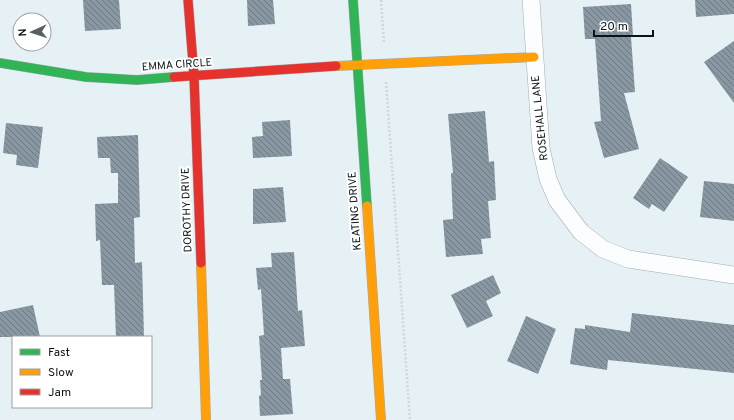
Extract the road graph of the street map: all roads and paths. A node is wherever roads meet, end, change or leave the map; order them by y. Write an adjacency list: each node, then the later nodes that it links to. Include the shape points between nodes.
1 (188, 0): 9 (street, DOROTHY DRIVE)
2 (353, 0): 8 (street, KEATING DRIVE)
3 (382, 0): 5 (path)
4 (531, 0): 6 (street, ROSEHALL LANE)
5 (384, 41)
6 (534, 57): 8 (street, EMMA CIRCLE); 11 (street, ROSEHALL LANE, via 541,148 548,179 557,200 580,232 603,249 628,259)
7 (0, 63): 9 (street, EMMA CIRCLE, via 86,77 165,79)
8 (357, 66): 9 (street, EMMA CIRCLE); 13 (street, KEATING DRIVE)
9 (194, 76): 12 (street, DOROTHY DRIVE)
10 (386, 82): 14 (path)
11 (734, 276)
12 (206, 420)
13 (381, 420)
14 (410, 420)

